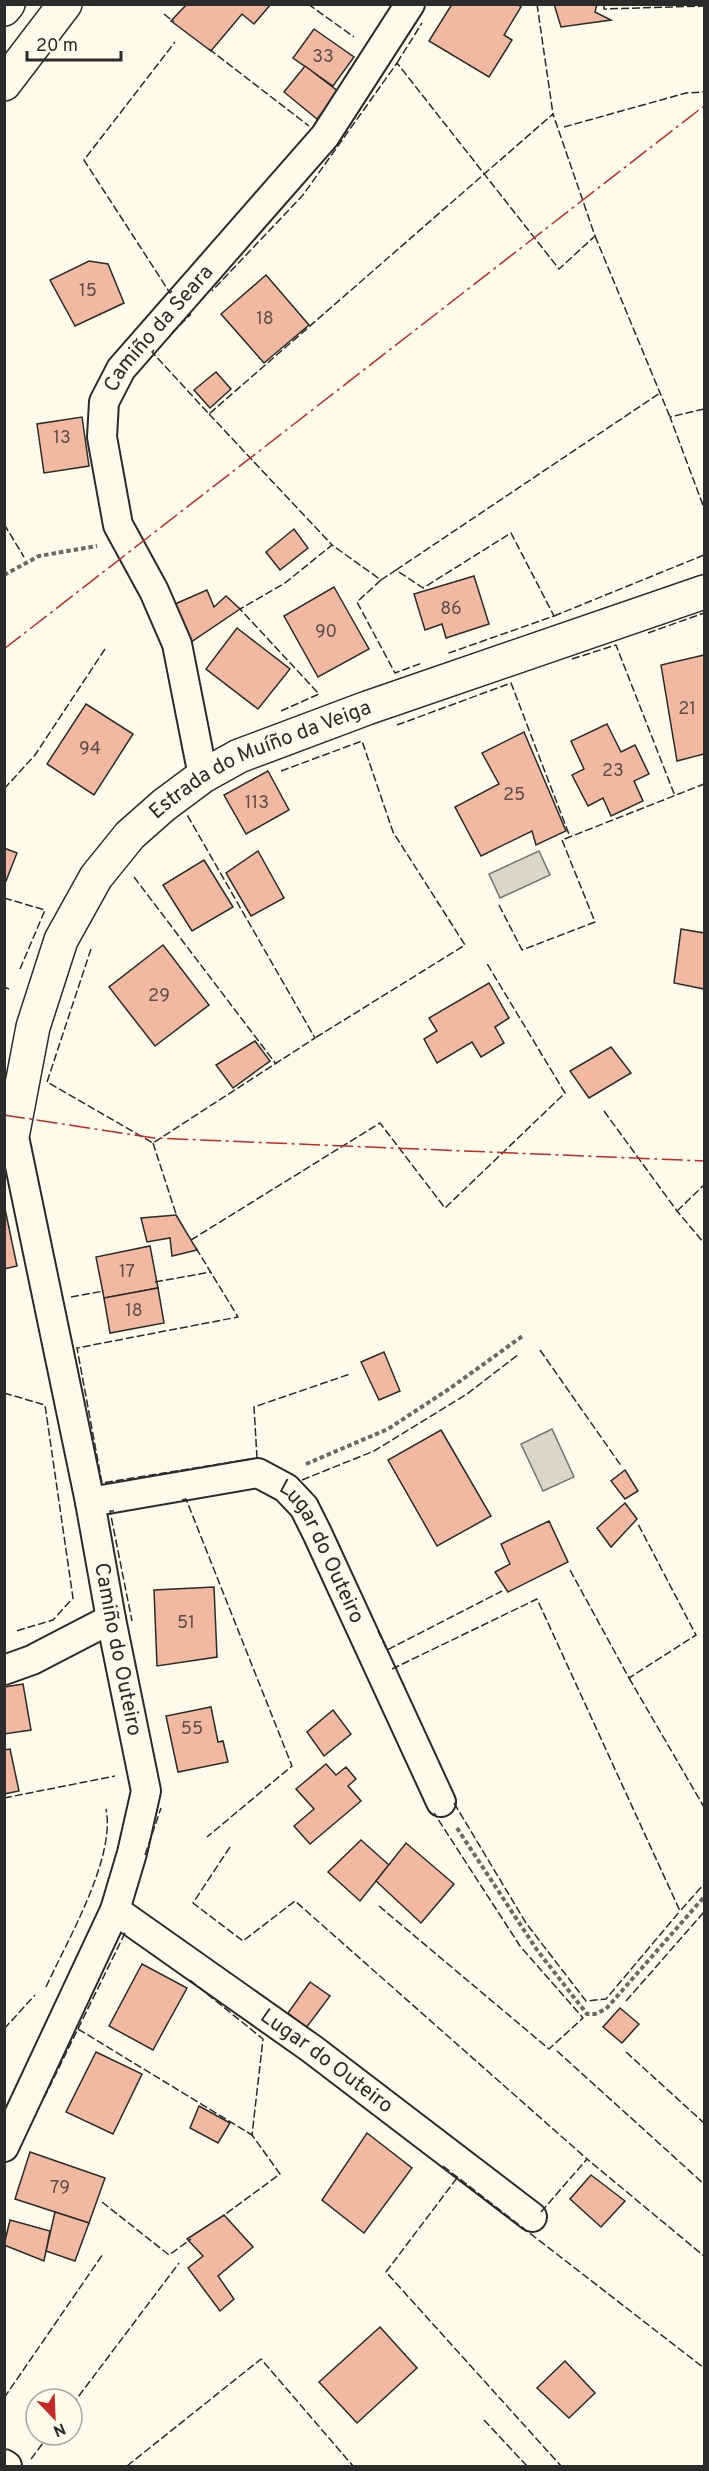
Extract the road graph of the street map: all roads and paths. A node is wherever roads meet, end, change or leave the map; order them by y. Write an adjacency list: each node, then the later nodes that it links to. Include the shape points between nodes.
1 (8, 4): 4 (main road)
2 (65, 4): 5 (main road)
3 (410, 4): 6 (street, Camiño da Seara, via 325,136 121,369 104,402 102,437)
4 (4, 9)
5 (4, 84)
6 (118, 525): 7 (path, via 104,544 39,556); 9 (street, Camiño da Seara, via 177,644)
7 (4, 575)
8 (705, 592): 9 (main road, Estrada do Muíño da Veiga, via 367,708 238,756)
9 (204, 776): 10 (main road, Estrada do Muíño da Veiga, via 129,835 96,877 61,940 33,1027)
10 (9, 1133): 13 (street, Camiño do Outeiro)
11 (524, 1335): 12 (path, via 388,1429 311,1463)
12 (258, 1473): 13 (street, Lugar do Outeiro); 16 (street, Lugar do Outeiro, via 286,1488 304,1506)
13 (90, 1502): 14 (street, Camiño do Outeiro)
14 (111, 1619): 15 (street, via 32,1660); 18 (street, Camiño do Outeiro, via 146,1791)
15 (4, 1670)
16 (441, 1802): 17 (path, via 537,1950 587,2014 606,2009)
17 (705, 1897)
18 (115, 1910): 19 (street, Camiño do Outeiro); 20 (street, Lugar do Outeiro, via 312,2049)
19 (4, 2147)
20 (532, 2217)

